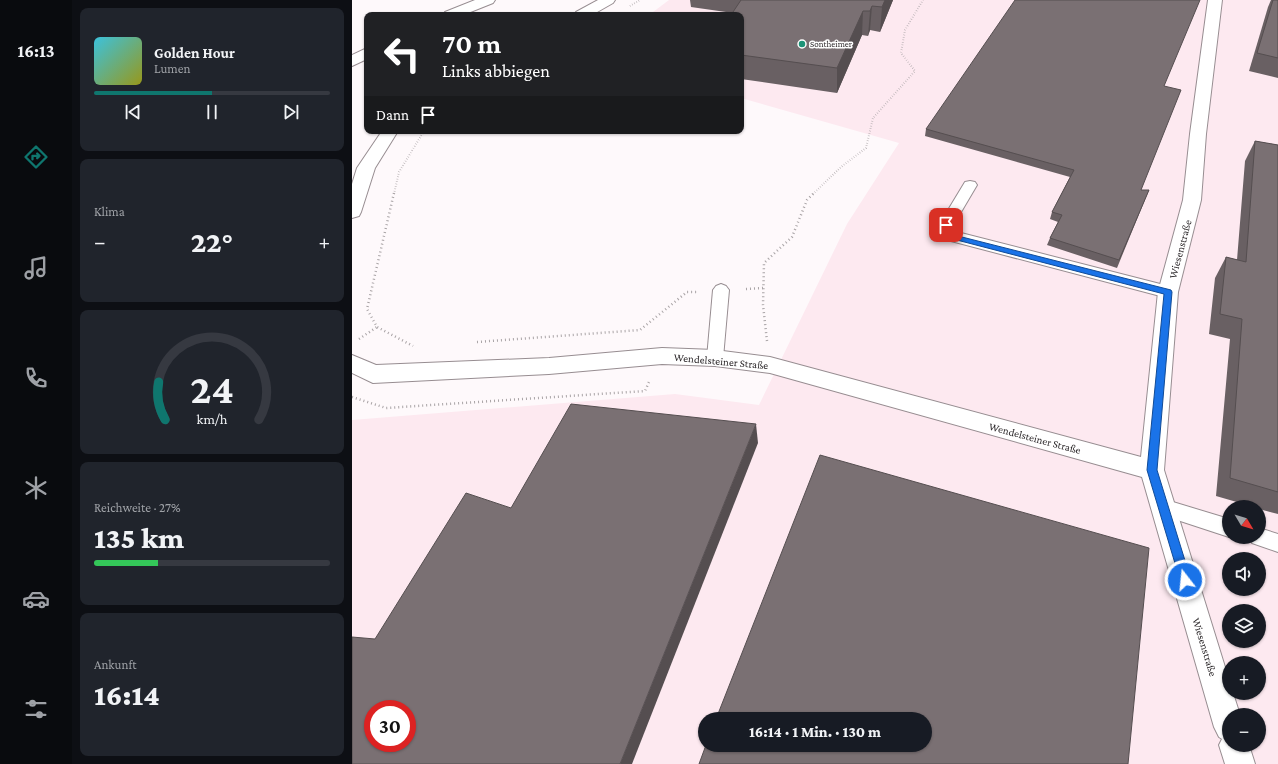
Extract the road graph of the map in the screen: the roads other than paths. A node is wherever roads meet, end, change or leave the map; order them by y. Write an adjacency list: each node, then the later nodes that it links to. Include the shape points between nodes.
1 (488, 0): 4 (main road)
2 (608, 0): 5 (main road)
3 (1215, 0): 12 (main road, Wiesenstraße, via 1192,200)
4 (458, 12)
5 (586, 12)
6 (364, 55): 7 (main road)
7 (352, 61)
8 (388, 134): 10 (main road, via 366,168)
9 (970, 186): 12 (lane, via 946,225 956,238)
10 (352, 212)
11 (721, 290): 13 (lane)
12 (1168, 292): 15 (main road, Wiesenstraße)
13 (715, 358): 14 (main road, Wendelsteiner Straße, via 662,356 549,366 373,374); 15 (main road, Wendelsteiner Straße, via 770,365)
14 (352, 363)
15 (1152, 470): 16 (main road, Wiesenstraße)
16 (1163, 507): 17 (lane); 20 (main road, Wiesenstraße)
17 (1222, 526)
18 (1266, 539): 19 (lane)
19 (1278, 543)
20 (1223, 708)
21 (1236, 752): 22 (main road)
22 (1240, 764)

